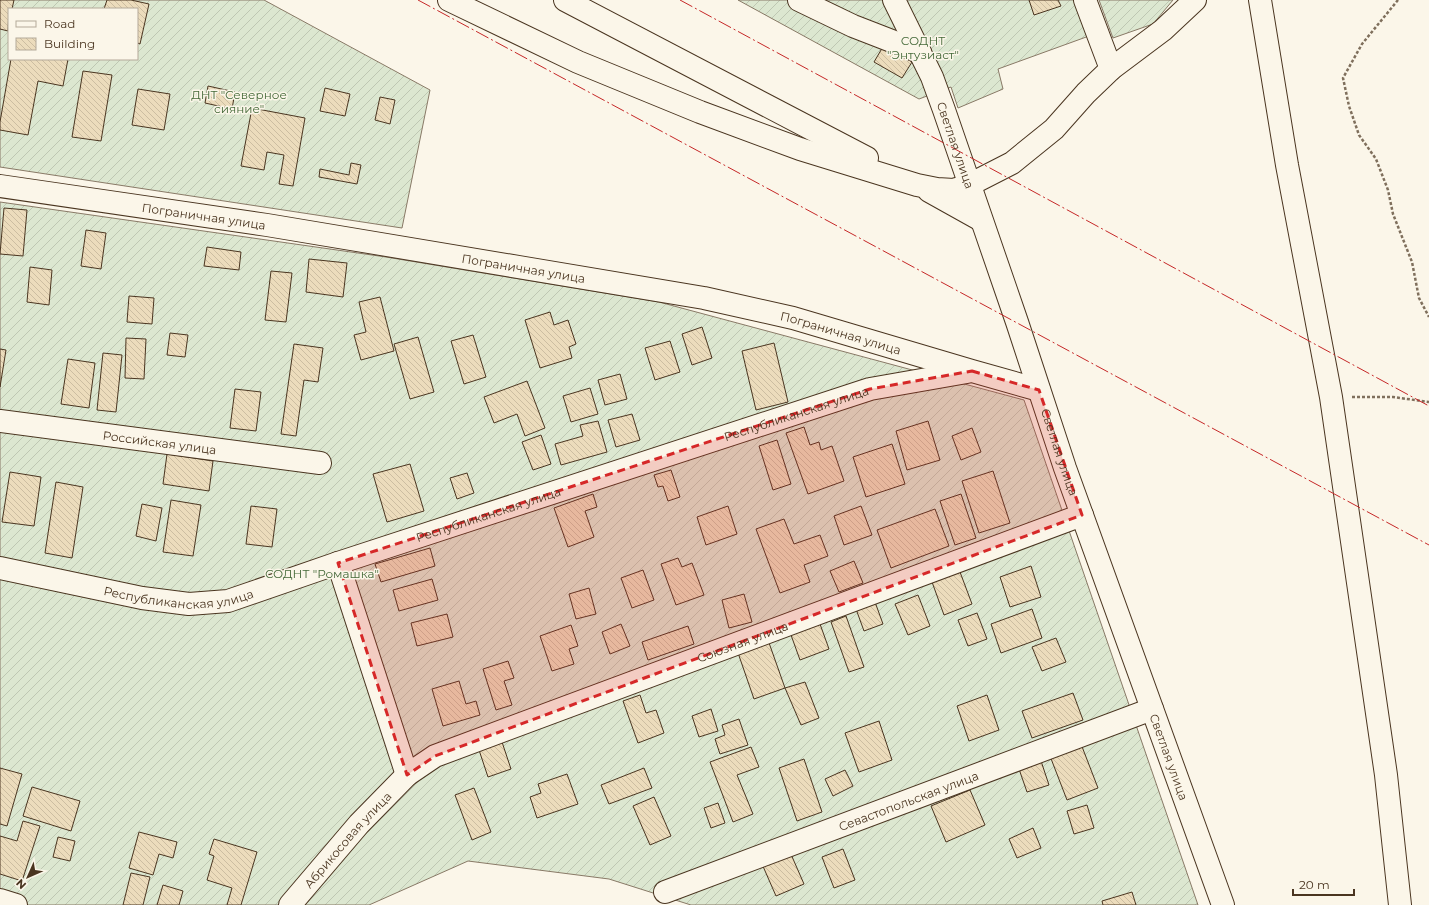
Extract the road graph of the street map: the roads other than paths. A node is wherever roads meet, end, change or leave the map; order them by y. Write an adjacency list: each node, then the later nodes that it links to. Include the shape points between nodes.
1 (449, 0): 10 (street, via 578,62 700,112 800,149)
2 (565, 0): 10 (street)
3 (799, 0): 8 (street, via 853,26)
4 (894, 0): 8 (street, Светлая улица)
5 (1085, 0): 9 (street)
6 (1195, 0): 9 (street, via 1164,30)
7 (1260, 0): 28 (street, via 1287,165 1331,397 1386,775)
8 (920, 52): 11 (street, Светлая улица, via 932,77)
9 (1111, 69): 11 (street, via 1038,143 1012,163)
10 (917, 185): 11 (street, via 954,190); 13 (street)
11 (969, 185): 13 (street, Светлая улица)
12 (0, 186): 14 (street, Пограничная улица, via 267,225 704,298 793,318)
13 (981, 220): 15 (street, Светлая улица)
14 (972, 371): 15 (street, Пограничная улица); 19 (street, Республиканская улица, via 870,389)
15 (1039, 390): 18 (street, Светлая улица)
16 (0, 421): 17 (street, Российская улица)
17 (320, 462)
18 (1082, 514): 21 (street, Светлая улица); 22 (street, Союзная улица, via 435,756)
19 (338, 563): 20 (street, Республиканская улица, via 228,601 189,604 142,598); 22 (street)
20 (0, 568)
21 (1152, 709): 23 (street, Севастопольская улица); 27 (street, Светлая улица)
22 (407, 775): 26 (street, Абрикосовая улица, via 359,824)
23 (665, 892)
24 (0, 900): 25 (street)
25 (16, 905)
26 (290, 905)
27 (1223, 905)
28 (1400, 905)

